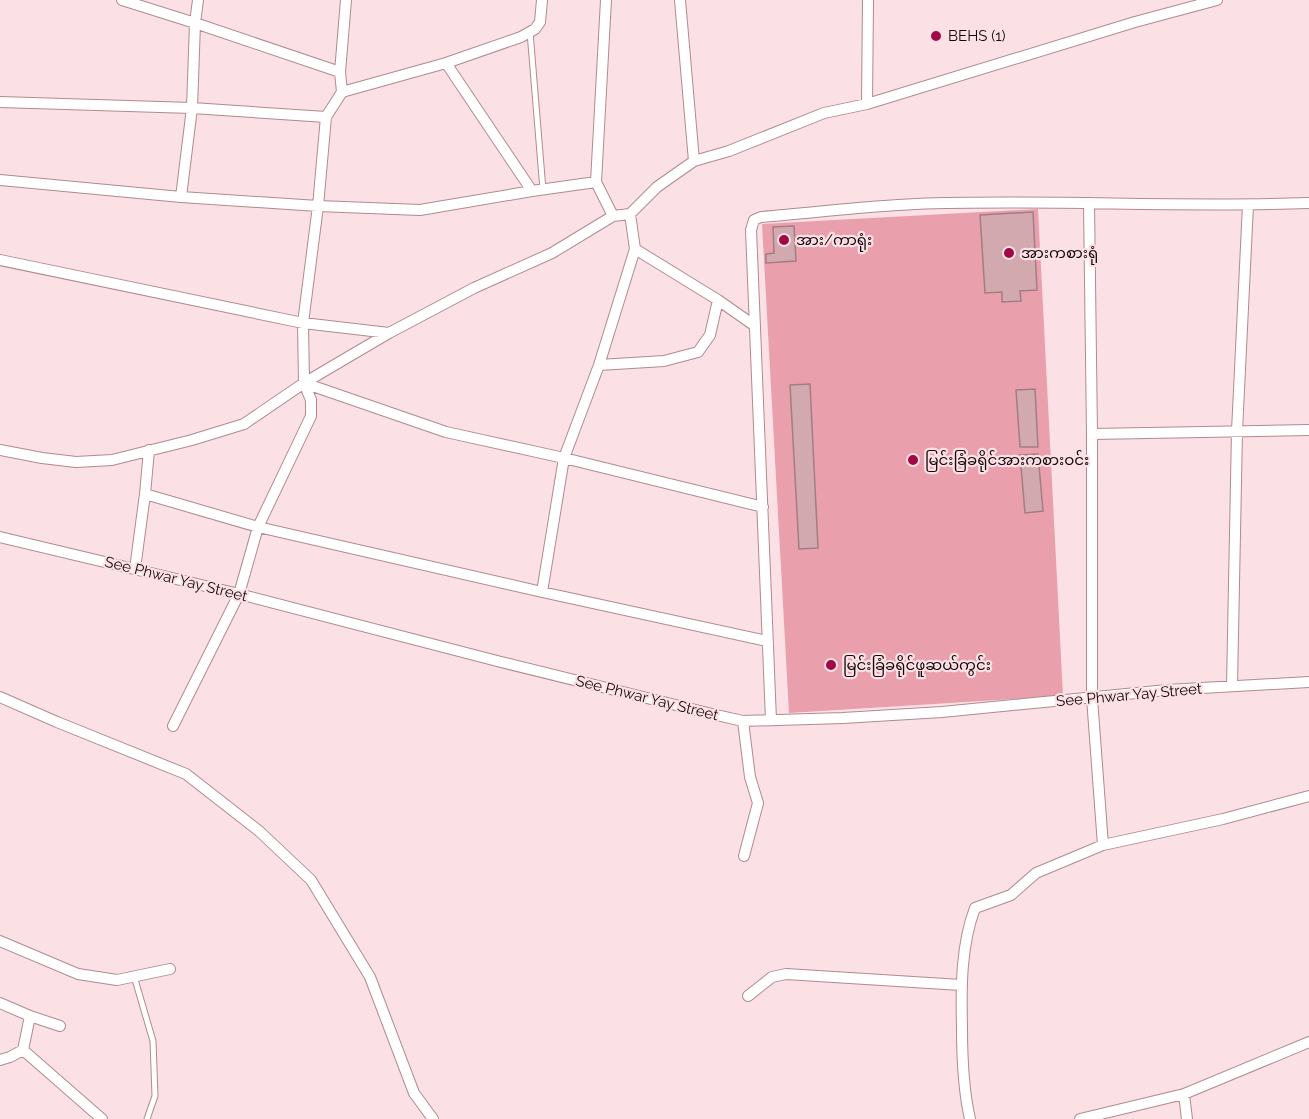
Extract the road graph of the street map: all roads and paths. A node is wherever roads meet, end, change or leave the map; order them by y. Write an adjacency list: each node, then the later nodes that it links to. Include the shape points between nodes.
1 (122, 0): 9 (street)
2 (198, 0): 9 (street)
3 (346, 0): 12 (street)
4 (542, 0): 10 (street, via 540,22)
5 (606, 0): 20 (street)
6 (681, 0): 18 (street)
7 (868, 0): 15 (street)
8 (1217, 0): 15 (street)
9 (195, 23): 12 (street); 16 (street)
10 (530, 32): 11 (street); 21 (lane)
11 (446, 63): 13 (street); 21 (street)
12 (340, 72): 13 (street)
13 (342, 92): 17 (street)
14 (0, 102): 16 (street)
15 (867, 104): 18 (street, via 824,113)
16 (192, 108): 17 (street); 22 (street)
17 (326, 117): 26 (street)
18 (693, 161): 27 (street, via 657,187)
19 (0, 180): 22 (street)
20 (596, 182): 21 (street); 28 (street)
21 (537, 190): 26 (street, via 420,210)
22 (181, 197): 26 (street)
23 (1089, 203): 25 (street); 33 (street, via 915,204 761,217 754,220 752,230); 39 (street)
24 (1309, 203): 25 (street)
25 (1248, 205): 38 (street)
26 (318, 206): 32 (street)
27 (630, 214): 28 (street); 29 (street)
28 (613, 216): 34 (street, via 552,253)
29 (635, 249): 31 (street); 35 (street)
30 (0, 260): 32 (street)
31 (717, 300): 33 (street); 35 (street, via 710,335 698,352 664,361)
32 (303, 323): 34 (street); 36 (street)
33 (755, 326): 44 (street)
34 (389, 333): 36 (street)
35 (599, 365): 42 (street)
36 (304, 383): 41 (street, via 244,424); 42 (street, via 446,432); 45 (street, via 311,400 311,416)
37 (1309, 430): 38 (street)
38 (1237, 431): 39 (street); 52 (street)
39 (1092, 434): 54 (street)
40 (0, 450): 41 (street, via 76,462 112,460)
41 (149, 450): 43 (street)
42 (564, 458): 44 (street); 48 (street)
43 (145, 494): 45 (street); 47 (street)
44 (763, 507): 50 (street)
45 (258, 526): 48 (street); 49 (street)
46 (0, 537): 47 (street, See Phwar Yay Street)
47 (135, 569): 49 (street, See Phwar Yay Street)
48 (542, 592): 50 (street)
49 (239, 594): 56 (street, See Phwar Yay Street); 57 (street)
50 (767, 641): 55 (street)
51 (1309, 682): 52 (street, See Phwar Yay Street)
52 (1232, 686): 54 (street, See Phwar Yay Street)
53 (0, 697): 75 (street, via 186,774 259,831 311,880 370,977 414,1094)
54 (1092, 698): 55 (street, See Phwar Yay Street, via 942,712); 59 (street)
55 (771, 720): 56 (street, See Phwar Yay Street)
56 (743, 721): 60 (street, via 750,777 758,803)
57 (173, 726)
58 (1309, 796): 59 (street)
59 (1103, 845): 64 (street, via 1036,873 1011,895 975,908)
60 (744, 856)
61 (0, 941): 63 (street, via 78,974 117,980)
62 (170, 969): 63 (street)
63 (134, 976): 74 (lane, via 153,1041 155,1096)
64 (961, 985): 65 (street, via 786,974 772,977); 76 (street, via 962,1062)
65 (748, 996)
66 (0, 1003): 67 (street)
67 (30, 1016): 68 (street); 70 (street)
68 (60, 1026)
69 (1309, 1042): 72 (street)
70 (23, 1050): 71 (street); 73 (street)
71 (0, 1060)
72 (1184, 1094): 77 (street); 78 (street)
73 (102, 1119)
74 (147, 1119)
75 (433, 1119)
76 (970, 1119)
77 (1080, 1119)
78 (1187, 1119)

